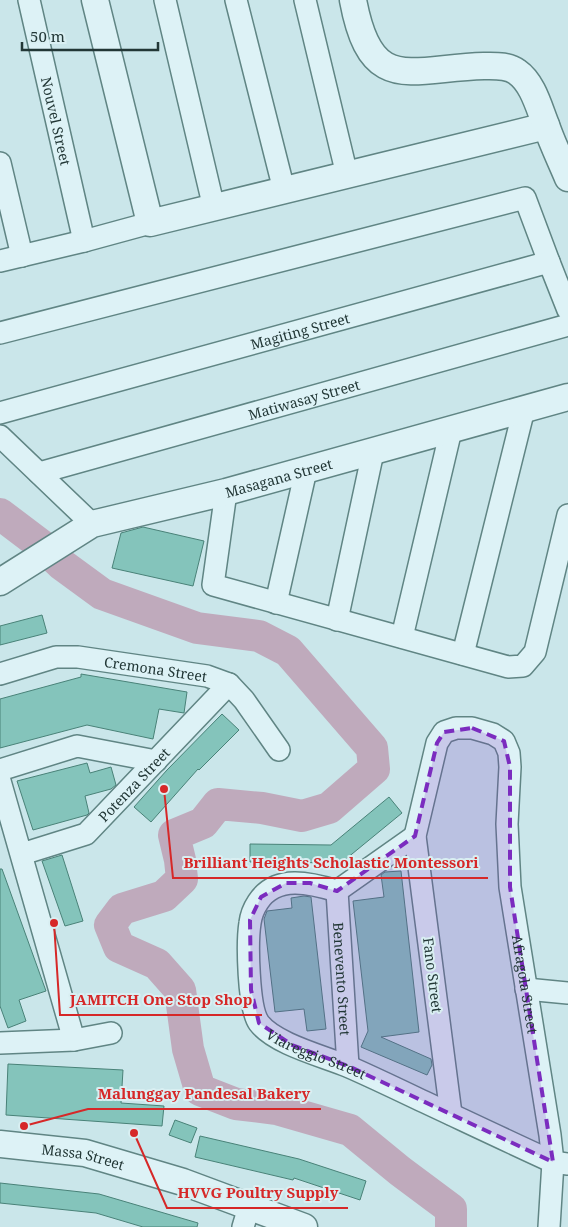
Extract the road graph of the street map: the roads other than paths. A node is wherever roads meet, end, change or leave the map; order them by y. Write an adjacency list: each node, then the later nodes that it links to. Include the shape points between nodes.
1 (29, 0): 14 (street, Nouvel Street)
2 (95, 0): 13 (street)
3 (165, 0): 12 (street)
4 (236, 0): 11 (street)
5 (304, 0): 9 (street)
6 (353, 0): 7 (street, via 362,38 369,51 384,66 408,72 507,67 518,72 526,82)
7 (546, 126): 9 (street); 10 (street)
8 (1, 173): 15 (street)
9 (347, 175): 11 (street)
10 (568, 178)
11 (284, 190): 12 (street)
12 (214, 208): 13 (street)
13 (150, 223): 14 (street)
14 (84, 241): 15 (street)
15 (22, 256): 16 (street)
16 (0, 261)
17 (549, 262): 18 (street); 20 (street, via 524,198); 23 (street, Magiting Street)
18 (568, 310)
19 (568, 325): 28 (street, Matiwasay Street)
20 (0, 333)
21 (568, 397): 22 (street, Masagana Street)
22 (524, 409): 24 (street, Masagana Street); 36 (street)
23 (0, 413)
24 (451, 430): 26 (street, Masagana Street); 35 (street)
25 (0, 436): 28 (street)
26 (373, 452): 27 (street, Masagana Street); 34 (street)
27 (306, 470): 29 (street, Masagana Street); 33 (street)
28 (39, 472): 31 (street)
29 (226, 492): 31 (street, Masagana Street); 33 (street, via 213,585)
30 (568, 515): 36 (street, via 535,652 523,666 508,667)
31 (92, 524): 32 (street, Masagana Street)
32 (0, 582)
33 (276, 603): 34 (street)
34 (337, 620): 35 (street)
35 (402, 637): 36 (street)
36 (463, 654)
37 (0, 674): 38 (street, Cremona Street, via 56,658 78,657 207,676)
38 (229, 684): 39 (street, Cremona Street); 40 (street, Potenza Street)
39 (279, 750)
40 (156, 762): 41 (street, via 77,746); 44 (street, Potenza Street, via 86,834)
41 (0, 770)
42 (0, 781): 44 (street)
43 (415, 836): 45 (street); 46 (street, Afragola Street, via 437,743 444,732 472,728 504,741 510,767 507,824 510,888); 52 (street, Fano Street)
44 (22, 854): 49 (street)
45 (337, 891): 51 (street, Benevento Street); 51 (street, Viareggio Street, via 310,883 286,883 261,897 254,907 248,935 251,990 253,1009 260,1023 274,1035)
46 (526, 989): 47 (street); 54 (street, Afragola Street)
47 (568, 994)
48 (112, 1033): 49 (street)
49 (74, 1040): 50 (street)
50 (0, 1043)
51 (348, 1066): 52 (street, Viareggio Street)
52 (450, 1114): 54 (street, Viareggio Street)
53 (0, 1144): 55 (street, Massa Street, via 85,1154 183,1182)
54 (560, 1163): 57 (street, Afragola Street)
55 (246, 1217): 56 (street, Massa Street)
56 (304, 1227)
57 (549, 1227)

